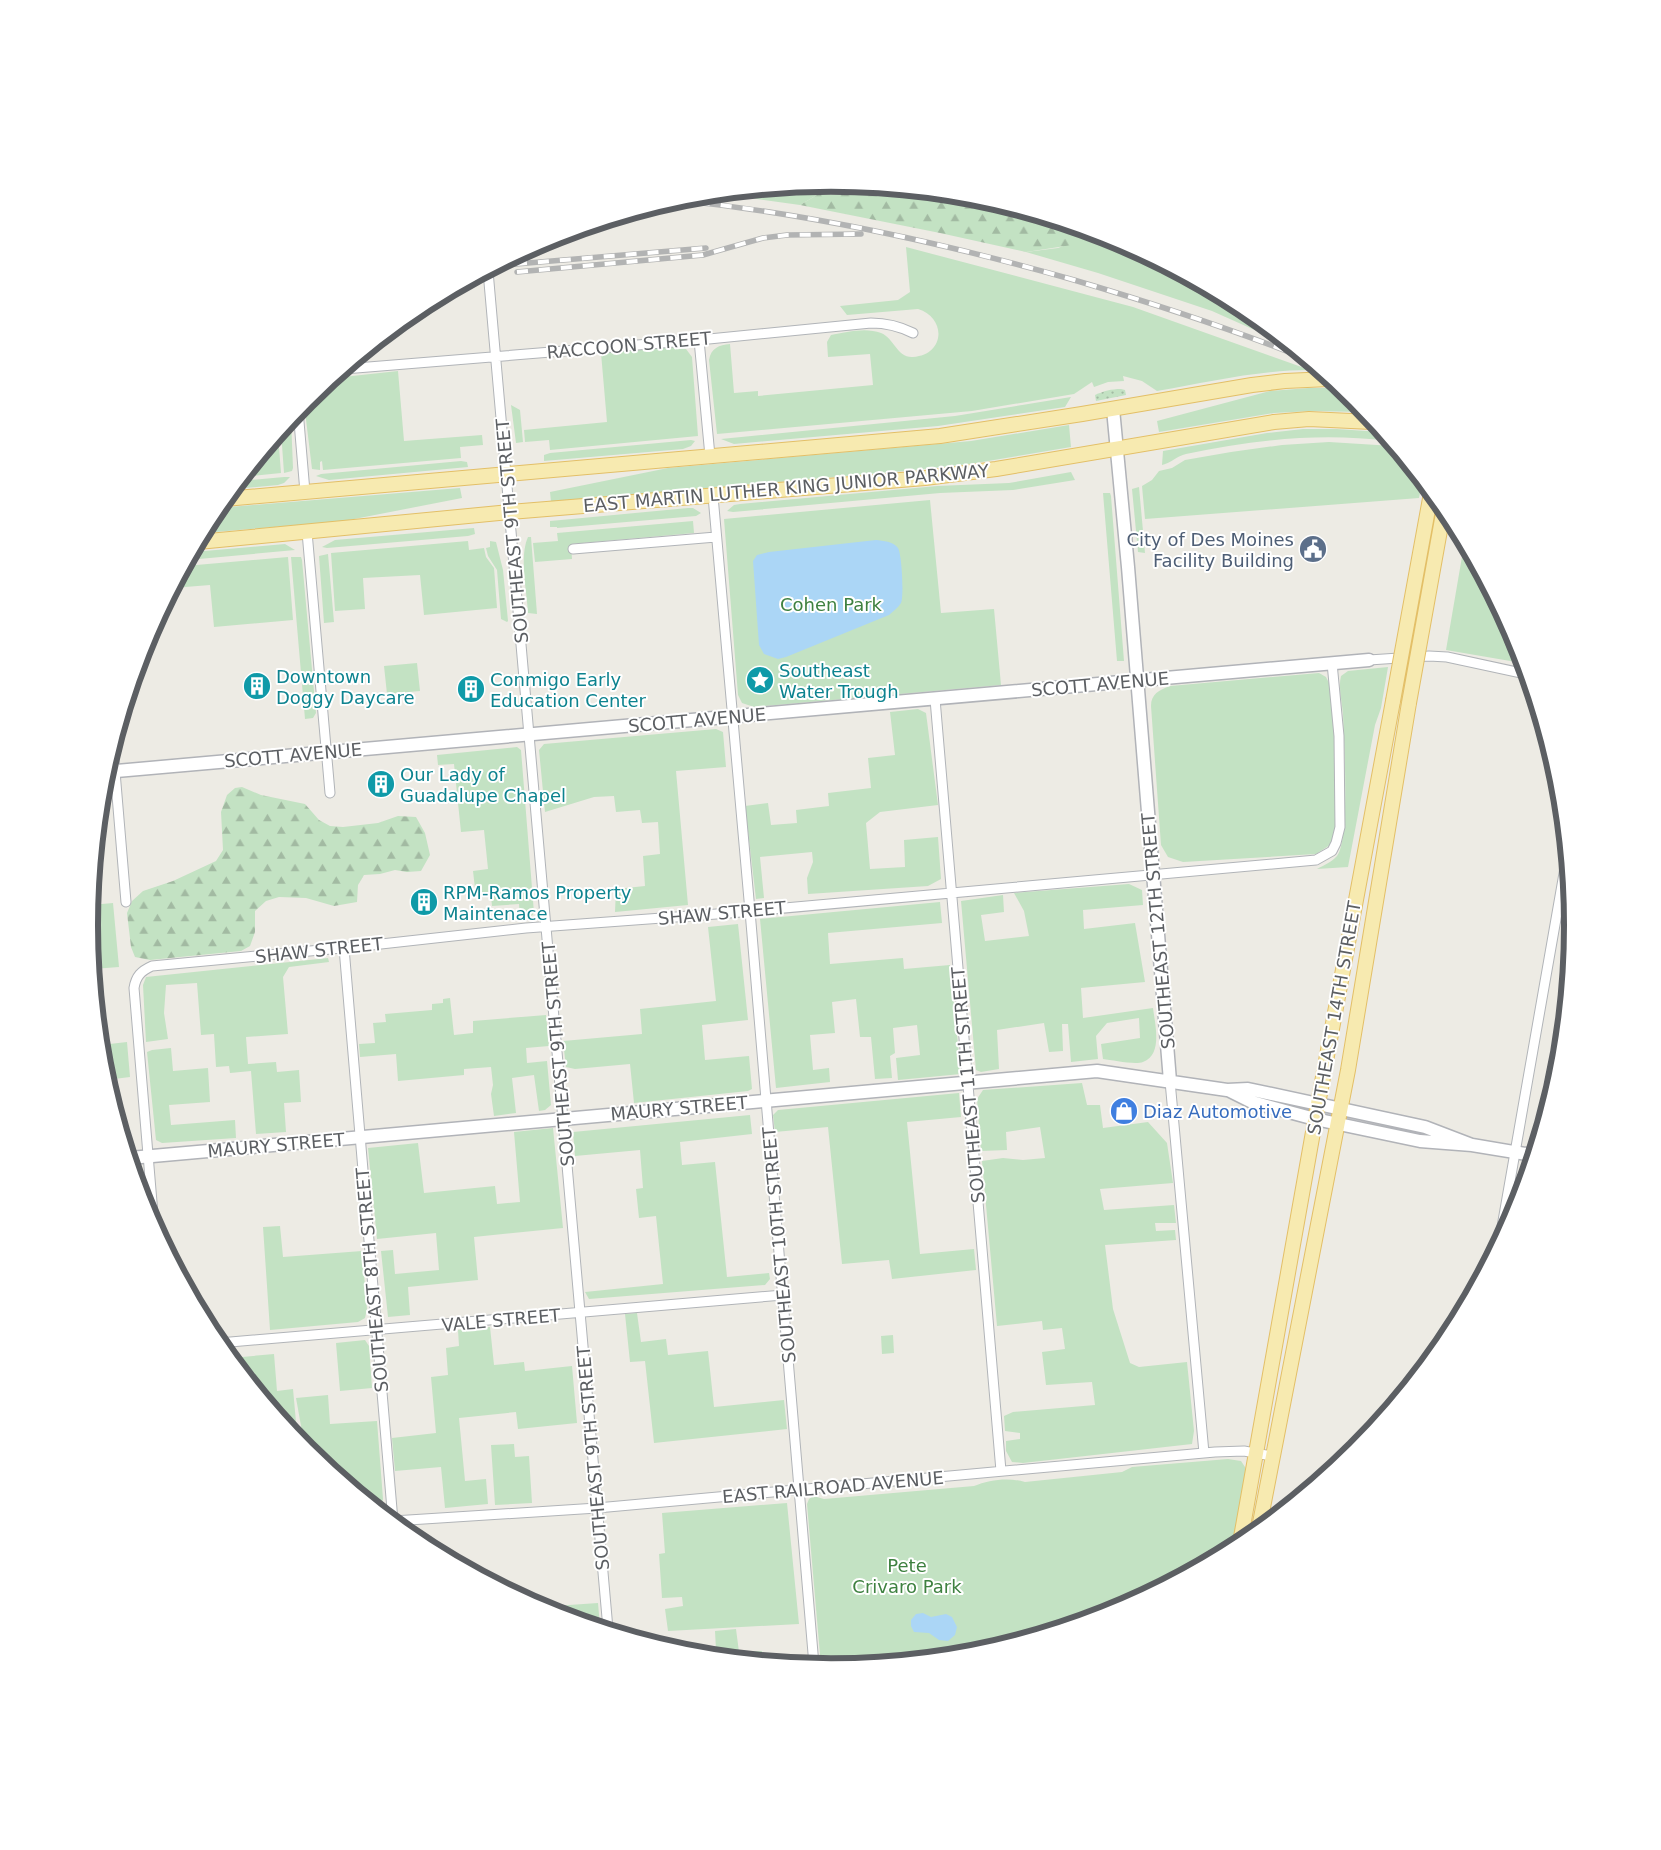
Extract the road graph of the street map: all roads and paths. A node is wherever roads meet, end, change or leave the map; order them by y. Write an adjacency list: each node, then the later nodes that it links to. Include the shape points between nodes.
1 (489, 277): 4 (street, SOUTHEAST 9TH STREET)
2 (913, 333): 3 (street, RACCOON STREET, via 887,323 871,323)
3 (699, 340): 4 (street, RACCOON STREET); 11 (street)
4 (496, 356): 5 (street, RACCOON STREET); 12 (street, SOUTHEAST 9TH STREET)
5 (354, 368)
6 (1321, 380): 7 (main road, via 1252,385)
7 (1113, 409): 10 (street, SOUTHEAST 12TH STREET); 11 (main road, via 940,436)
8 (299, 421): 13 (street)
9 (1363, 422): 10 (main road, EAST MARTIN LUTHER KING JUNIOR PARKWAY, via 1309,419 1274,422)
10 (1118, 448): 14 (main road, EAST MARTIN LUTHER KING JUNIOR PARKWAY, via 967,472); 26 (street, SOUTHEAST 12TH STREET)
11 (710, 456): 12 (main road)
12 (506, 475): 13 (main road); 17 (street, SOUTHEAST 9TH STREET)
13 (305, 492): 15 (main road)
14 (713, 496): 17 (main road, EAST MARTIN LUTHER KING JUNIOR PARKWAY); 20 (street, SOUTHEAST 10TH STREET)
15 (235, 498)
16 (1429, 503): 45 (main road, SOUTHEAST 14TH STREET, bridge)
17 (510, 512): 19 (main road, EAST MARTIN LUTHER KING JUNIOR PARKWAY); 29 (street, SOUTHEAST 9TH STREET)
18 (1442, 521): 46 (main road, SOUTHEAST 14TH STREET, bridge)
19 (307, 532): 21 (main road, EAST MARTIN LUTHER KING JUNIOR PARKWAY); 30 (street)
20 (716, 537): 22 (street); 28 (street, SOUTHEAST 10TH STREET)
21 (206, 541)
22 (573, 550)
23 (1369, 660): 24 (street, SCOTT AVENUE); 25 (street, SCOTT AVENUE, via 1447,657)
24 (1332, 663): 26 (street, SCOTT AVENUE); 34 (street, SHAW STREET, via 1339,736 1340,827 1332,851 1316,860)
25 (1519, 672)
26 (1138, 681): 27 (street, SCOTT AVENUE); 34 (street, SOUTHEAST 12TH STREET)
27 (935, 698): 28 (street, SCOTT AVENUE); 36 (street, SOUTHEAST 11TH STREET)
28 (733, 716): 29 (street, SCOTT AVENUE); 38 (street, SOUTHEAST 10TH STREET)
29 (530, 734): 30 (street, SCOTT AVENUE); 39 (street, SOUTHEAST 9TH STREET)
30 (327, 753): 31 (street, SCOTT AVENUE); 33 (street)
31 (114, 772)
32 (112, 785): 37 (street)
33 (330, 792)
34 (1153, 874): 36 (street, SHAW STREET); 41 (street, SOUTHEAST 12TH STREET)
35 (1562, 884): 52 (street)
36 (952, 892): 38 (street, SHAW STREET); 42 (street, SOUTHEAST 11TH STREET)
37 (126, 902)
38 (750, 911): 39 (street, SHAW STREET); 44 (street, SOUTHEAST 10TH STREET)
39 (547, 927): 40 (street, SHAW STREET); 47 (street, SOUTHEAST 9TH STREET)
40 (344, 948): 50 (street, SOUTHEAST 8TH STREET); 54 (street, SHAW STREET, via 152,966 139,973 135,980 134,998)
41 (1170, 1082): 42 (street, MAURY STREET, via 1097,1071); 43 (street, MAURY STREET); 62 (street, SOUTHEAST 12TH STREET)
42 (968, 1083): 44 (street, MAURY STREET); 65 (street, SOUTHEAST 11TH STREET)
43 (1227, 1090): 45 (street, MAURY STREET, via 1248,1089); 48 (street, MAURY STREET, via 1252,1102)
44 (766, 1101): 47 (street, MAURY STREET); 58 (street, SOUTHEAST 10TH STREET)
45 (1318, 1104): 46 (street, MAURY STREET); 48 (main road, SOUTHEAST 14TH STREET)
46 (1341, 1109): 49 (main road, SOUTHEAST 14TH STREET); 51 (street, MAURY STREET, via 1425,1127)
47 (563, 1119): 50 (street, MAURY STREET); 59 (street, SOUTHEAST 9TH STREET)
48 (1316, 1119): 49 (street, MAURY STREET); 63 (main road, SOUTHEAST 14TH STREET)
49 (1338, 1123): 51 (street, MAURY STREET, via 1420,1141); 64 (main road, SOUTHEAST 14TH STREET)
50 (360, 1137): 54 (street, MAURY STREET); 60 (street, SOUTHEAST 8TH STREET)
51 (1472, 1144): 52 (street, MAURY STREET)
52 (1516, 1152): 53 (street, MAURY STREET); 57 (street)
53 (1527, 1154)
54 (149, 1156): 55 (street, MAURY STREET); 56 (street)
55 (135, 1157)
56 (152, 1205)
57 (1505, 1213)
58 (783, 1295): 59 (street, VALE STREET); 66 (street, SOUTHEAST 10TH STREET)
59 (580, 1313): 60 (street, VALE STREET); 67 (street, SOUTHEAST 9TH STREET)
60 (377, 1330): 61 (street, VALE STREET); 68 (street, SOUTHEAST 8TH STREET)
61 (228, 1342)
62 (1204, 1453): 63 (street, EAST RAILROAD AVENUE); 65 (street, EAST RAILROAD AVENUE)
63 (1256, 1453): 64 (street, EAST RAILROAD AVENUE); 71 (main road, SOUTHEAST 14TH STREET)
64 (1272, 1456): 69 (main road, SOUTHEAST 14TH STREET)
65 (1001, 1471): 66 (street, EAST RAILROAD AVENUE)
66 (799, 1490): 67 (street, EAST RAILROAD AVENUE); 73 (street, SOUTHEAST 10TH STREET)
67 (597, 1508): 70 (street, EAST RAILROAD AVENUE); 72 (street, SOUTHEAST 9TH STREET)
68 (392, 1513)
69 (1261, 1518)
70 (403, 1520)
71 (1242, 1531)
72 (607, 1623)
73 (813, 1657)

